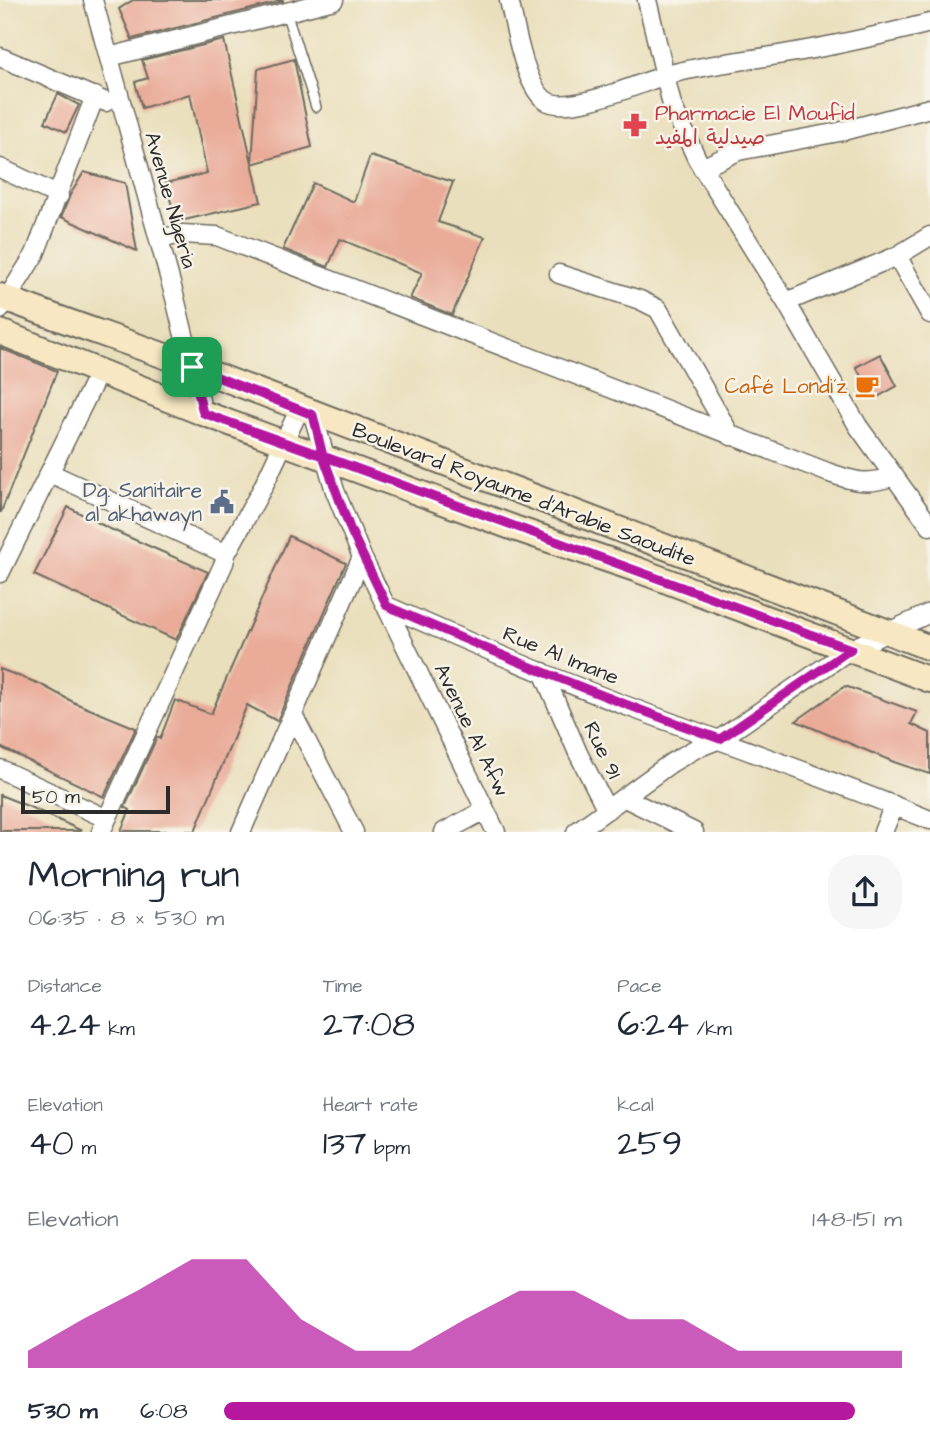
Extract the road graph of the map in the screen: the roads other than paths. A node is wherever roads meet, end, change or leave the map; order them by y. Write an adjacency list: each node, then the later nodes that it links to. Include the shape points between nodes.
1 (93, 0): 8 (street, Avenue Nigeria)
2 (334, 0): 5 (street)
3 (509, 0): 9 (street, via 525,63 545,100 561,104 582,101)
4 (647, 0): 9 (street)
5 (286, 12): 8 (street); 11 (lane)
6 (930, 23): 9 (street)
7 (0, 57): 10 (street)
8 (109, 57): 13 (street, Avenue Nigeria)
9 (665, 76): 15 (street, via 683,133)
10 (95, 96): 13 (street); 16 (street)
11 (316, 107)
12 (930, 108): 15 (street, via 839,132 738,151)
13 (122, 110): 18 (street, Avenue Nigeria)
14 (0, 168): 16 (street)
15 (702, 168): 22 (street)
16 (59, 196): 21 (street, via 35,254)
17 (930, 236): 19 (street)
18 (159, 239): 25 (street, Avenue Nigeria); 29 (street, via 198,233 229,241)
19 (897, 256): 22 (street); 23 (street)
20 (559, 274): 29 (street, via 658,309)
21 (3, 302): 25 (main road, Boulevard Royaume d'Arabie Saoudite)
22 (786, 302): 33 (street, via 858,426)
23 (930, 314)
24 (0, 332): 26 (main road, Boulevard Royaume d'Arabie Saoudite)
25 (192, 367): 27 (main road, Boulevard Royaume d'Arabie Saoudite); 28 (street, Avenue Nigeria)
26 (99, 372): 28 (main road, Boulevard Royaume d'Arabie Saoudite); 32 (street)
27 (306, 412): 30 (street); 31 (street, Avenue Al Afw); 40 (main road, Boulevard Royaume d'Arabie Saoudite)
28 (203, 413): 30 (main road, Boulevard Royaume d'Arabie Saoudite)
29 (731, 436): 33 (street, via 854,482 878,482)
30 (285, 442): 31 (main road, Boulevard Royaume d'Arabie Saoudite); 35 (street)
31 (323, 456): 36 (street, Avenue Al Afw); 42 (main road, Boulevard Royaume d'Arabie Saoudite)
32 (50, 473): 35 (street); 37 (street)
33 (894, 476): 34 (street)
34 (930, 526)
35 (226, 554): 53 (street)
36 (362, 557): 38 (street, Avenue Al Afw); 45 (street)
37 (0, 573)
38 (387, 606): 43 (street, Rue Al Imane); 50 (street, Avenue Al Afw)
39 (930, 613): 40 (street)
40 (888, 632): 41 (main road, Boulevard Royaume d'Arabie Saoudite); 42 (street)
41 (930, 648)
42 (851, 649): 44 (main road, Boulevard Royaume d'Arabie Saoudite); 46 (street)
43 (542, 672): 46 (street, Rue Al Imane); 51 (street, Rue 91)
44 (930, 680)
45 (293, 715): 54 (street); 55 (street)
46 (720, 739): 48 (street, via 671,763); 49 (street, Rue Al Imane)
47 (0, 769): 53 (street)
48 (625, 798): 51 (street); 59 (street, Rue 91)
49 (894, 805): 52 (street, Rue Al Imane); 60 (street)
50 (485, 810): 56 (street); 57 (street, Avenue Al Afw)
51 (607, 810): 58 (street)
52 (930, 820)
53 (104, 825)
54 (241, 831)
55 (354, 831)
56 (444, 831)
57 (496, 831)
58 (576, 831)
59 (694, 831)
60 (883, 831)

